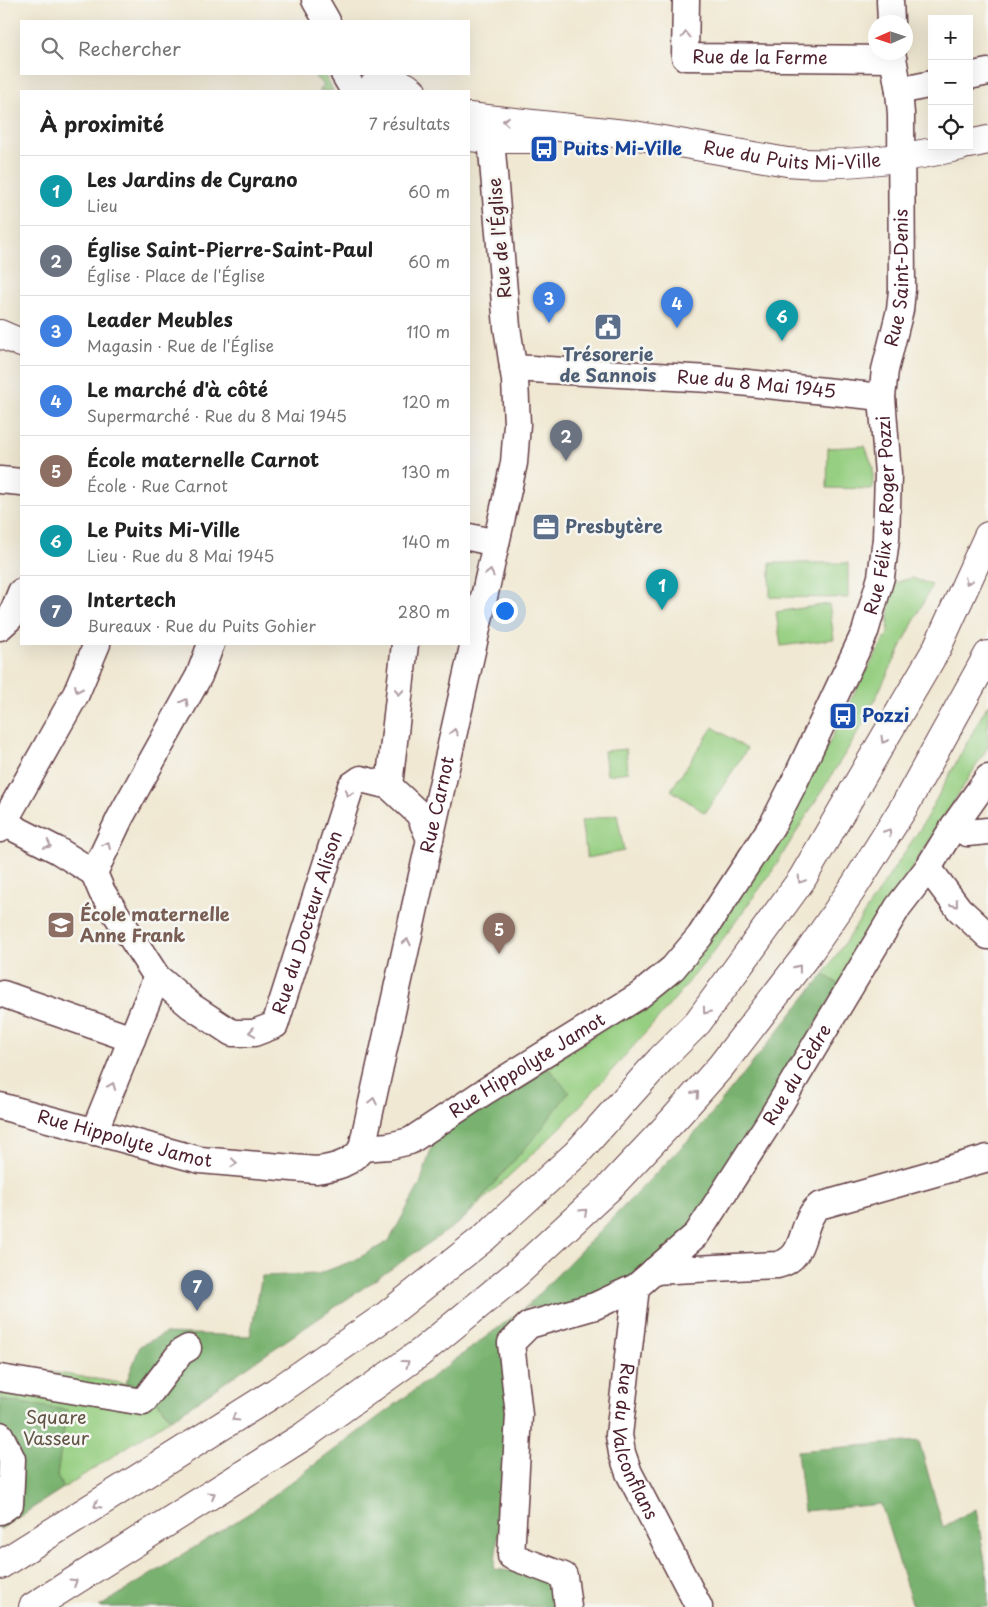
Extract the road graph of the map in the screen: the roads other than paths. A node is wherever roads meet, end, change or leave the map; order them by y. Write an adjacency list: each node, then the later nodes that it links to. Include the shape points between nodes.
1 (686, 0): 4 (street, Rue de la Ferme, one-way to 1, via 686,57)
2 (890, 0): 3 (street)
3 (891, 15)
4 (868, 56)
5 (893, 60): 13 (street, Rue Saint-Denis)
6 (988, 72): 8 (street)
7 (345, 75): 11 (street)
8 (973, 75)
9 (373, 82): 12 (main road, via 397,82)
10 (928, 85): 13 (street)
11 (353, 90)
12 (411, 90)
13 (899, 91): 18 (street, Rue Saint-Denis)
14 (474, 127): 18 (main road, Rue du Puits Mi-Ville, via 624,134 805,164); 23 (street, Rue de l'Église)
15 (988, 140): 16 (main road)
16 (973, 143)
17 (940, 150): 18 (main road, Rue du Puits Mi-Ville)
18 (902, 157): 24 (street, Rue Saint-Denis, via 902,290)
19 (0, 320): 20 (main road)
20 (20, 327)
21 (0, 334): 22 (main road)
22 (20, 343)
23 (513, 368): 24 (street, Rue du 8 Mai 1945, via 710,378); 25 (street, Rue de l'Église, via 517,424)
24 (882, 397): 33 (street, Rue Félix et Roger Pozzi, via 888,474 886,539 881,577)
25 (514, 463): 30 (street, Rue Carnot)
26 (0, 480): 27 (street)
27 (20, 482)
28 (988, 536): 59 (main road, one-way to 59, via 936,650 802,880 698,1022 577,1154 485,1237 387,1315 276,1392)
29 (470, 537): 30 (street)
30 (496, 543): 43 (street, Rue Carnot, one-way to 30)
31 (20, 594): 32 (street, via 11,617)
32 (0, 627)
33 (864, 632): 52 (street, Rue Hippolyte Jamot, via 773,824 700,936 673,968 640,995 410,1141)
34 (97, 645): 40 (street, one-way to 40, via 76,694)
35 (211, 645): 45 (street, one-way to 35, via 120,818 199,676)
36 (404, 645): 39 (street, one-way to 39)
37 (988, 655): 60 (main road, one-way to 37, via 304,1436 420,1353 515,1275 609,1188 721,1066 809,952 904,807)
38 (988, 778): 41 (street, Rue du Cèdre)
39 (389, 786): 43 (street, via 419,814); 47 (street, Rue du Docteur Alison, one-way to 47, via 361,779 351,786 275,1025 254,1033 232,1033 191,1006)
40 (2, 826): 45 (street, one-way to 45, via 57,850)
41 (954, 826): 42 (street, via 967,832); 44 (street, Rue du Cèdre)
42 (988, 831)
43 (430, 839): 52 (street, Rue Carnot, one-way to 43)
44 (928, 868): 46 (street, one-way to 46, via 959,909); 54 (street, Rue du Cèdre, via 898,907 768,1124 697,1234)
45 (94, 873): 47 (street, Rue du Docteur Alison, via 102,892)
46 (988, 936)
47 (157, 977): 49 (street)
48 (3, 994): 49 (street)
49 (132, 1039): 51 (street, one-way to 49)
50 (0, 1106): 51 (street, Rue Hippolyte Jamot)
51 (94, 1132): 52 (street, Rue Hippolyte Jamot, one-way to 52, via 200,1160 314,1169 353,1160)
52 (362, 1148)
53 (988, 1158): 54 (street, via 819,1206 798,1251 787,1263)
54 (645, 1279): 61 (street, via 596,1306 529,1325 511,1343 519,1416 512,1556 564,1576); 62 (street, Rue du Valconflans, via 619,1435 622,1454)
55 (188, 1348): 56 (street, via 181,1352 143,1402)
56 (0, 1378)
57 (0, 1434): 58 (street, via 12,1459 10,1504)
58 (0, 1511)
59 (0, 1565)
60 (33, 1607)
61 (568, 1607)
62 (699, 1607)

